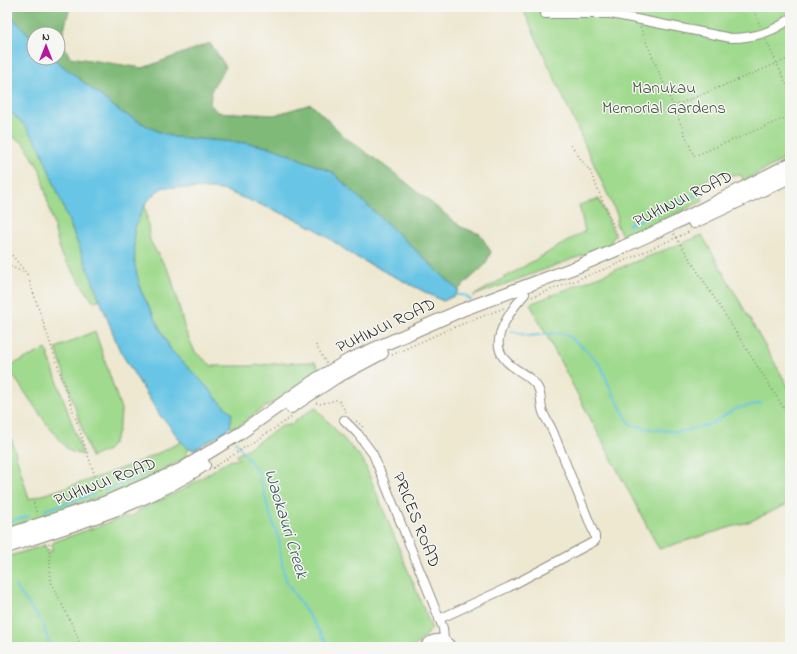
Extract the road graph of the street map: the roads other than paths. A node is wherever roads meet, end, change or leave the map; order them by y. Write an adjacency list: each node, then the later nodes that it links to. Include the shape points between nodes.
1 (546, 14): 2 (street, via 604,14 731,38 764,34)
2 (790, 20)
3 (790, 164): 7 (highway, PUHINUI ROAD, via 623,247 462,310 349,360 317,379)
4 (789, 180): 5 (highway, PUHINUI ROAD, via 675,235)
5 (521, 299): 7 (highway, PUHINUI ROAD, via 426,333 372,358); 12 (street, via 500,335 502,356 539,390 542,410 554,434 595,541 509,587)
6 (345, 417): 12 (street, PRICES ROAD, via 373,454)
7 (240, 437): 8 (highway, PUHINUI ROAD)
8 (228, 449): 9 (highway, PUHINUI ROAD); 9 (highway, PUHINUI ROAD, via 183,479 136,501 107,513)
9 (43, 529): 10 (highway, PUHINUI ROAD); 11 (highway, PUHINUI ROAD)
10 (7, 535)
11 (7, 547)
12 (439, 619): 13 (street, PRICES ROAD)
13 (444, 639): 14 (street, via 433,639); 15 (street)
14 (424, 647)
15 (452, 647)

